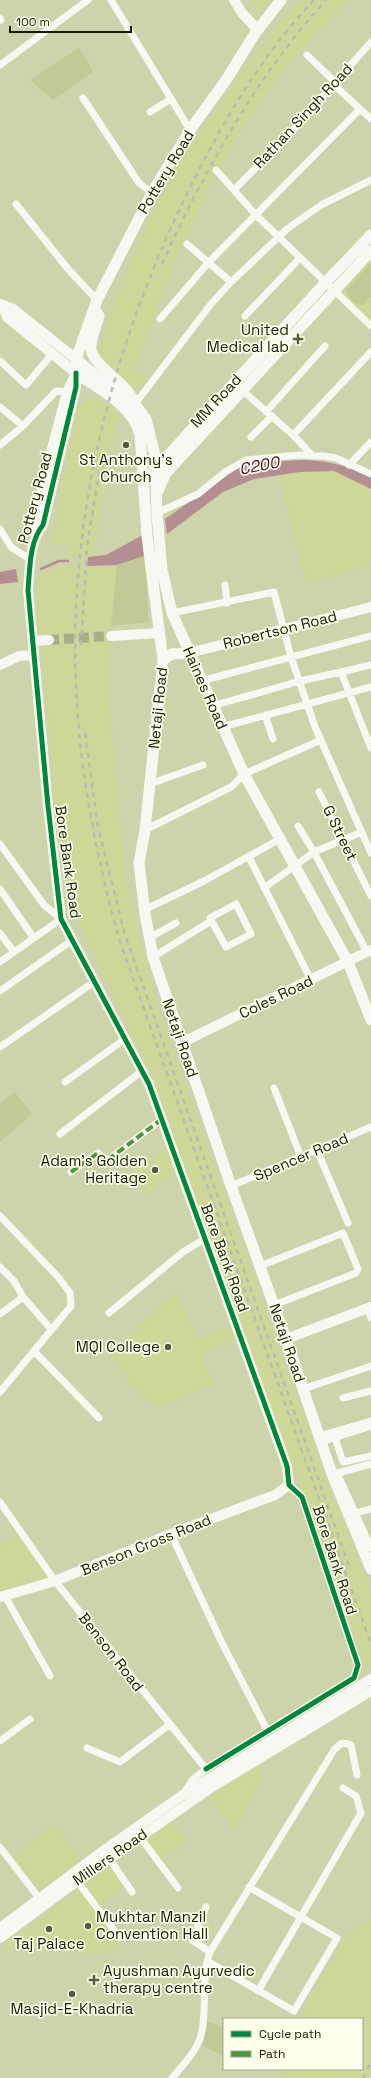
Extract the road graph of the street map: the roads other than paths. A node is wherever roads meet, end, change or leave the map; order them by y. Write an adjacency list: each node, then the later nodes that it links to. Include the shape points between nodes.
1 (88, 0): 10 (street)
2 (111, 0): 14 (street)
3 (234, 0): 7 (street, via 242,13)
4 (241, 0): 7 (street)
5 (281, 0): 7 (main road, Pottery Road)
6 (288, 0): 11 (main road)
7 (260, 28): 11 (main road, Pottery Road)
8 (371, 42): 12 (street, Rathan Singh Road)
9 (307, 55): 12 (street)
10 (0, 65)
11 (226, 80): 18 (main road, Pottery Road)
12 (334, 83): 15 (street); 21 (street, Rathan Singh Road, via 293,130)
13 (83, 98): 22 (street, via 139,183)
14 (171, 99): 16 (street); 18 (street)
15 (360, 109): 17 (street); 24 (street)
16 (150, 112)
17 (371, 119)
18 (190, 130): 22 (main road, Pottery Road)
19 (216, 170): 21 (street)
20 (371, 180): 26 (street, via 321,205)
21 (234, 190): 24 (street)
22 (152, 193): 34 (main road, Pottery Road)
23 (16, 204): 34 (street)
24 (254, 214): 26 (street); 30 (street)
25 (371, 235): 32 (main road, MM Road)
26 (279, 237): 29 (street); 31 (street)
27 (187, 244): 30 (street)
28 (371, 251): 33 (main road, MM Road)
29 (300, 258): 32 (street); 36 (street)
30 (209, 262): 31 (street); 37 (street)
31 (231, 282): 47 (street)
32 (325, 283): 33 (street); 57 (main road, MM Road)
33 (333, 291): 38 (street); 45 (main road, MM Road)
34 (95, 304): 42 (main road, Pottery Road); 47 (main road, via 99,316 91,344 92,353 130,393)
35 (2, 305): 41 (street, via 7,317); 42 (street, via 13,309)
36 (245, 316)
37 (160, 319)
38 (371, 326)
39 (325, 346): 49 (street)
40 (371, 352): 51 (street)
41 (52, 354): 43 (street, via 26,385); 44 (street)
42 (76, 358): 44 (main road, Pottery Road); 47 (main road, Haines Road, via 106,385)
43 (0, 361)
44 (76, 373): 46 (street, Pottery Road); 59 (main road, via 120,404 135,420 140,434); 63 (street, Pottery Road, via 76,387 42,525)
45 (242, 390): 49 (street); 60 (main road, MM Road, via 166,473)
46 (67, 392): 50 (street, via 56,391); 63 (street, Pottery Road, via 34,524)
47 (134, 404): 57 (main road, Haines Road, via 146,419 155,456)
48 (0, 406): 50 (street)
49 (269, 414): 51 (street); 52 (street)
50 (23, 426): 54 (street)
51 (294, 436): 55 (street)
52 (251, 438)
53 (371, 442): 56 (street)
54 (0, 445)
55 (313, 456): 56 (street, via 336,458); 61 (street, via 246,460 225,472 198,494)
56 (349, 465): 58 (street)
57 (155, 469): 59 (main road, MM Road); 60 (main road, Haines Road)
58 (371, 474)
59 (144, 481): 70 (main road, Netaji Road, via 147,540)
60 (156, 497): 61 (main road, Haines Road)
61 (157, 513): 68 (main road, Haines Road, via 162,570)
62 (0, 529): 64 (street, via 11,547)
63 (37, 533): 64 (street, Pottery Road)
64 (30, 567): 74 (street, Pottery Road, via 28,590)
65 (225, 585): 66 (street)
66 (227, 603): 68 (street); 69 (street, via 274,592)
67 (371, 607): 69 (street, Robertson Road)
68 (172, 613): 75 (main road, Haines Road)
69 (284, 629): 75 (street, Robertson Road); 77 (street)
70 (160, 633): 71 (street); 78 (main road, Netaji Road)
71 (110, 636)
72 (371, 636): 77 (street)
73 (49, 640): 74 (street)
74 (33, 641): 76 (street, Pottery Road)
75 (189, 653): 78 (main road, via 172,654); 83 (main road, Haines Road)
76 (34, 655): 80 (street, via 19,656); 82 (street, Pottery Road)
77 (291, 657): 83 (street); 84 (street)
78 (163, 660): 96 (main road, Netaji Road)
79 (371, 664): 81 (street)
80 (0, 665)
81 (341, 672): 84 (street); 86 (street)
82 (36, 678): 112 (street, Bore Bank Road)
83 (201, 681): 88 (main road, Haines Road)
84 (300, 681): 87 (street); 88 (street)
85 (371, 687): 86 (street)
86 (349, 692): 87 (street); 93 (street)
87 (308, 704): 89 (street); 92 (street)
88 (212, 706): 90 (main road, Haines Road)
89 (265, 715): 90 (street); 91 (street)
90 (222, 727): 95 (main road, Haines Road)
91 (273, 739)
92 (321, 740): 95 (street); 100 (street)
93 (371, 748)
94 (203, 766): 96 (street)
95 (244, 774): 99 (street, via 231,787); 101 (main road, Haines Road)
96 (150, 784): 99 (main road, Netaji Road)
97 (319, 792): 102 (street, G Street)
98 (298, 826): 104 (street)
99 (145, 830): 111 (main road, Netaji Road, via 139,863)
100 (362, 832): 102 (street); 105 (street)
101 (280, 839): 106 (street); 107 (main road, Haines Road)
102 (342, 839): 104 (street); 110 (street, G Street)
103 (0, 844): 112 (street, via 44,905)
104 (314, 852): 107 (street); 119 (street)
105 (371, 853)
106 (249, 857): 108 (street); 111 (street)
107 (295, 865): 108 (street); 123 (main road, Haines Road)
108 (264, 888): 124 (street)
109 (0, 889): 116 (street)
110 (371, 896)
111 (144, 910): 117 (main road, Netaji Road)
112 (61, 919): 116 (street); 118 (street, Bore Bank Road)
113 (211, 921): 113 (street, via 211,917 236,904 251,934 225,947); 121 (street)
114 (176, 924): 117 (street)
115 (0, 933): 120 (street)
116 (33, 937): 120 (street)
117 (149, 938): 121 (main road, Netaji Road)
118 (71, 942): 125 (street, Bore Bank Road); 126 (street)
119 (369, 951): 123 (street, Coles Road)
120 (14, 952): 122 (street)
121 (153, 957): 129 (main road, Netaji Road)
122 (0, 962)
123 (348, 962): 124 (street, Coles Road); 127 (main road, Haines Road)
124 (311, 980): 129 (street, Coles Road)
125 (94, 982): 128 (street, Bore Bank Road); 130 (street)
126 (0, 991)
127 (371, 1020)
128 (125, 1039): 131 (street, Bore Bank Road); 132 (street)
129 (181, 1043): 140 (main road, Netaji Road)
130 (0, 1047)
131 (142, 1071): 134 (street, Bore Bank Road); 136 (street)
132 (65, 1082)
133 (274, 1088): 138 (street)
134 (162, 1119): 139 (street, via 105,1162 98,1153); 143 (street, Bore Bank Road)
135 (371, 1127): 137 (street, Spencer Road)
136 (60, 1134)
137 (317, 1150): 138 (street, Spencer Road); 142 (street)
138 (301, 1157): 140 (street, Spencer Road)
139 (71, 1172)
140 (231, 1186): 144 (main road, Netaji Road)
141 (0, 1216): 152 (street, via 70,1293 71,1306)
142 (348, 1223)
143 (205, 1239): 150 (street, via 183,1252); 168 (street, Bore Bank Road, via 287,1466)
144 (260, 1266): 147 (main road, Netaji Road); 147 (street, via 343,1233 358,1269 356,1273)
145 (0, 1267): 146 (street, via 14,1281)
146 (23, 1297): 149 (street); 152 (street)
147 (274, 1305): 153 (main road, Netaji Road)
148 (369, 1307): 151 (street); 153 (street)
149 (1, 1310)
150 (109, 1313)
151 (371, 1318)
152 (52, 1329): 154 (street)
153 (286, 1339): 156 (main road, Netaji Road)
154 (34, 1351): 157 (street); 160 (street)
155 (371, 1366): 156 (street)
156 (303, 1388): 164 (main road, Netaji Road)
157 (0, 1392)
158 (370, 1393): 159 (street)
159 (343, 1398)
160 (99, 1418)
161 (371, 1421): 164 (street)
162 (371, 1426): 163 (street)
163 (335, 1438): 164 (street); 165 (street, via 343,1462)
164 (320, 1439): 167 (main road, Netaji Road)
165 (371, 1456)
166 (371, 1464): 167 (street)
167 (335, 1473): 171 (street); 174 (main road, Netaji Road)
168 (289, 1484): 172 (street, Benson Cross Road, via 275,1495); 182 (street, Bore Bank Road, via 302,1497 358,1665 354,1678)
169 (0, 1502): 175 (street, Benson Road)
170 (371, 1509): 171 (street)
171 (356, 1513): 173 (street)
172 (170, 1534): 175 (street, Benson Cross Road); 182 (street)
173 (371, 1548)
174 (371, 1569)
175 (55, 1581): 176 (street, Benson Cross Road); 181 (street, Benson Road)
176 (2, 1597): 177 (street)
177 (50, 1676)
178 (371, 1679): 188 (street, Millers Road)
179 (371, 1692): 189 (street, Millers Road, via 223,1780)
180 (30, 1719): 183 (street)
181 (169, 1725): 184 (street, via 120,1762); 185 (street, Benson Road)
182 (267, 1730): 185 (street, Bore Bank Road)
183 (0, 1742)
184 (87, 1748)
185 (206, 1769): 188 (street, via 193,1779)
186 (357, 1775): 193 (street, via 351,1745 341,1743 334,1750)
187 (343, 1788): 198 (street, via 356,1796 361,1814)
188 (181, 1796): 196 (street, Millers Road)
189 (140, 1837): 191 (street, Millers Road); 194 (street)
190 (0, 1847): 196 (street)
191 (109, 1858): 192 (street, Millers Road); 195 (street)
192 (76, 1881): 196 (street, Millers Road); 200 (street, via 119,1937)
193 (249, 1887): 198 (street); 202 (street)
194 (178, 1888)
195 (132, 1892)
196 (42, 1902): 199 (street, Millers Road); 201 (street, Millers Road)
197 (206, 1907): 202 (street, via 192,1940)
198 (301, 1917): 204 (street); 204 (street, via 337,1938 294,2011)
199 (0, 1928)
200 (150, 1937)
201 (0, 1938)
202 (210, 1952): 203 (street)
203 (207, 1961): 204 (street); 205 (street, via 202,2032 190,2056)
204 (258, 1991)
205 (172, 2078)

